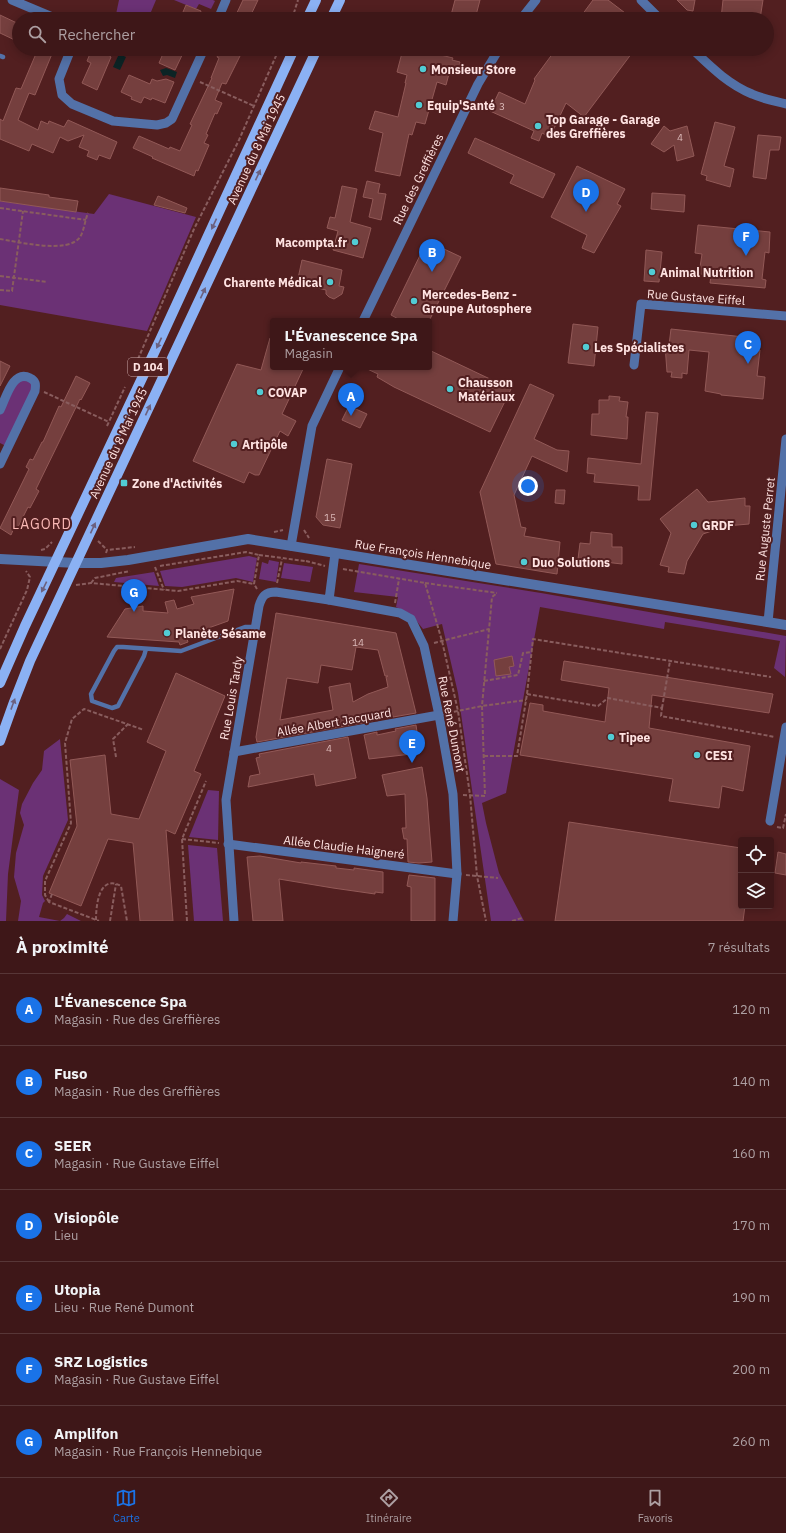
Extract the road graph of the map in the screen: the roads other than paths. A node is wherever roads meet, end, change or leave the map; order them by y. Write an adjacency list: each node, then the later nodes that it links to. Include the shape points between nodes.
1 (12, 0): 7 (street)
2 (226, 0): 8 (street)
3 (316, 0): 9 (main road)
4 (340, 0): 10 (main road)
5 (536, 0): 11 (street)
6 (640, 0): 12 (street)
7 (40, 12)
8 (221, 12)
9 (310, 12)
10 (334, 12)
11 (527, 12)
12 (653, 12)
13 (68, 56): 14 (street, via 59,80 62,95 72,104 113,121 157,125 172,119)
14 (201, 56)
15 (291, 56): 31 (main road, Avenue du 8 Mai 1945 / D 104, one-way to 31)
16 (314, 56): 32 (main road, Avenue du 8 Mai 1945 / D 104, one-way to 16)
17 (495, 56): 21 (street, Rue des Greffières, via 478,84)
18 (699, 56): 19 (street, via 732,84 754,95)
19 (786, 104)
20 (786, 316): 22 (street, Rue Gustave Eiffel, via 641,304)
21 (364, 318)
22 (634, 365)
23 (339, 370): 28 (street, via 312,426)
24 (0, 410): 26 (street, via 15,379 26,376 34,380 36,388)
25 (786, 439): 34 (street, Rue Auguste Perret)
26 (4, 445): 27 (street)
27 (0, 464)
28 (291, 546): 29 (street, Rue François Hennebique); 32 (street, Rue François Hennebique, via 248,539 128,560)
29 (335, 553): 33 (street); 34 (street, Rue François Hennebique)
30 (0, 559): 31 (street, Rue François Hennebique)
31 (55, 562): 32 (street, Rue François Hennebique); 38 (main road, Avenue du 8 Mai 1945 / D 104, one-way to 38)
32 (76, 563): 41 (main road, Avenue du 8 Mai 1945 / D 104, one-way to 32, via 30,661)
33 (329, 600): 36 (street, Rue Louis Tardy, via 269,592 262,596); 39 (street, Rue René Dumont, via 393,611 411,619 424,646)
34 (768, 622): 35 (street, Rue François Hennebique)
35 (786, 625)
36 (255, 627): 37 (lane, via 245,627 181,651); 42 (street, Rue Louis Tardy)
37 (146, 649): 37 (lane, via 117,647 91,694 92,700 112,708 118,706)
38 (0, 684)
39 (439, 715): 42 (street, Allée Albert Jacquard); 45 (street, Rue René Dumont, via 453,794)
40 (786, 727): 43 (street)
41 (0, 741)
42 (234, 752): 44 (street, Rue Louis Tardy, via 226,800)
43 (770, 820)
44 (228, 844): 45 (street, Allée Claudie Haigneré); 46 (street, Rue Louis Tardy)
45 (457, 874): 47 (street, Rue René Dumont)
46 (234, 921)
47 (453, 921)

